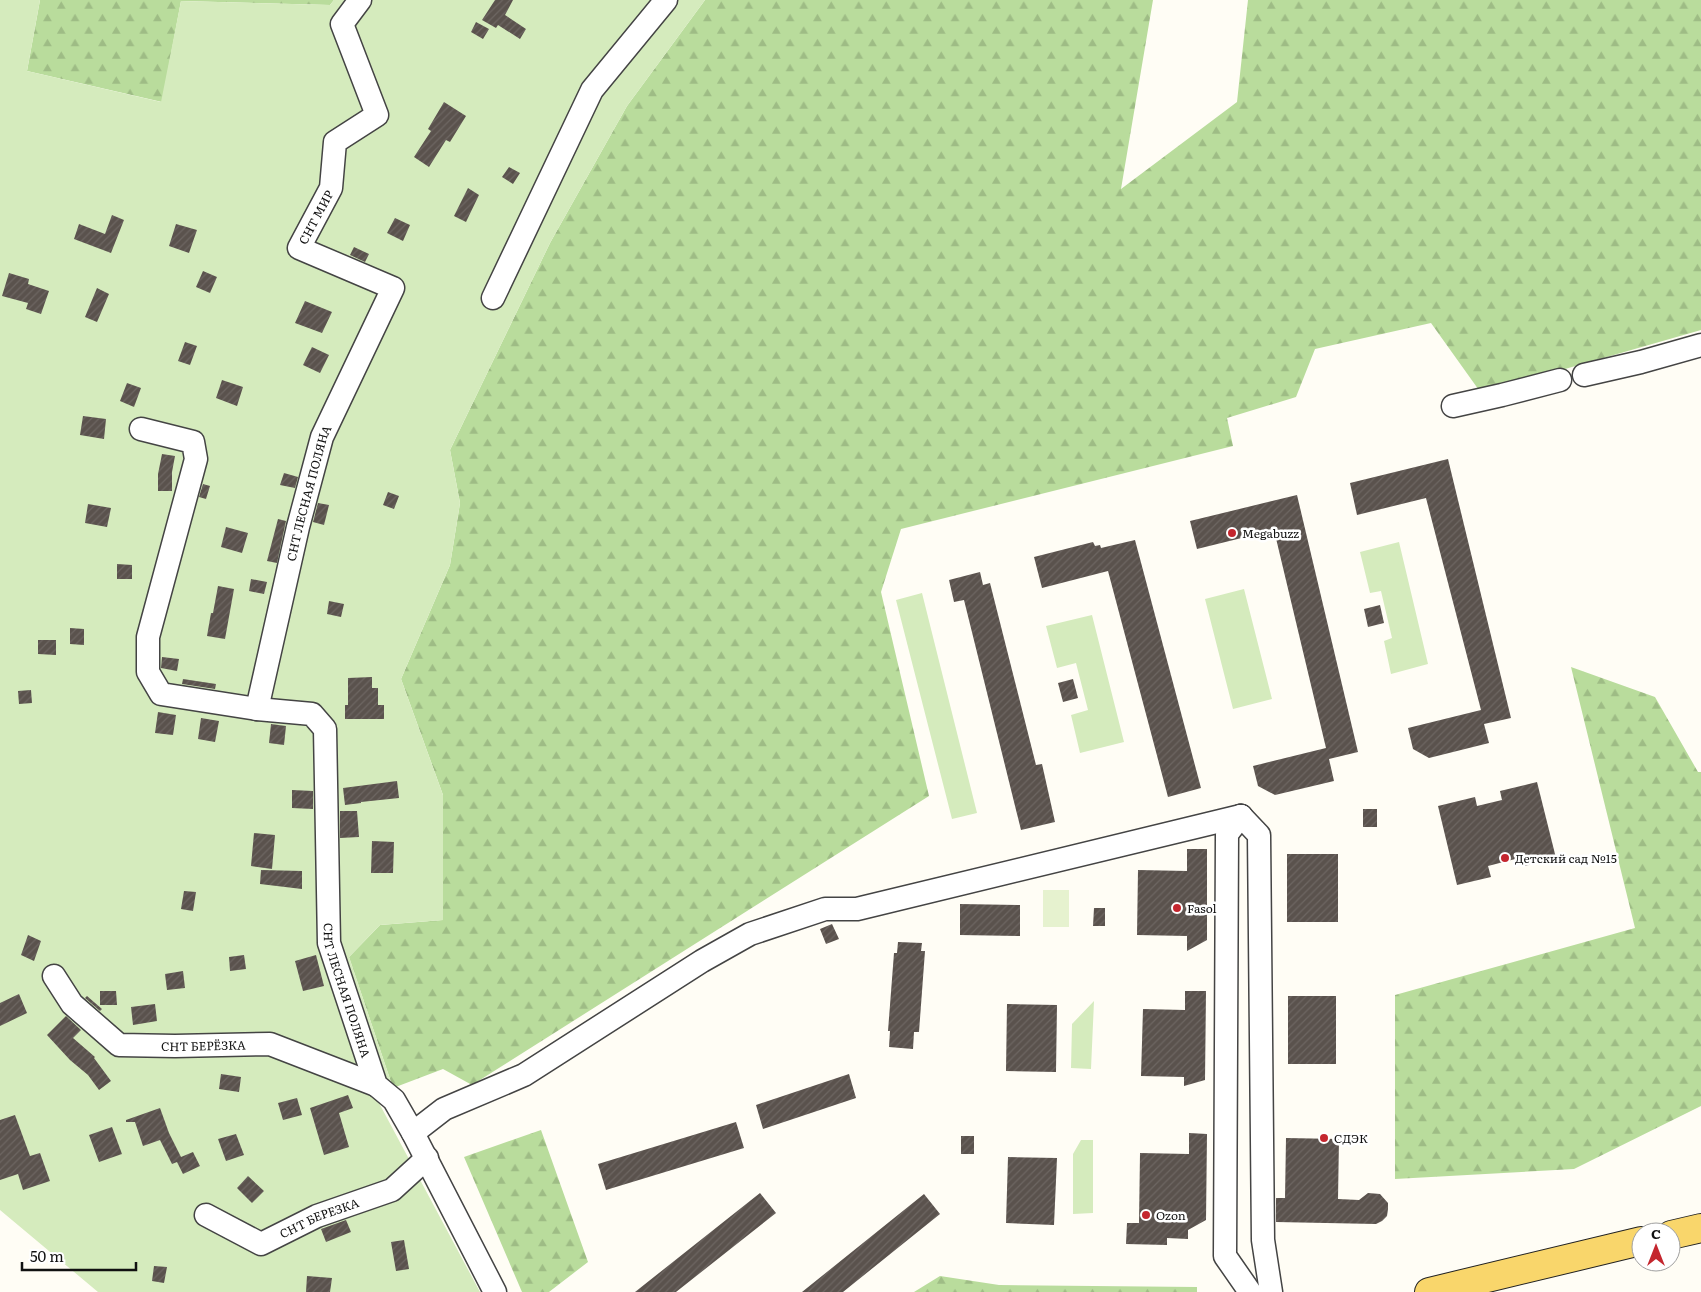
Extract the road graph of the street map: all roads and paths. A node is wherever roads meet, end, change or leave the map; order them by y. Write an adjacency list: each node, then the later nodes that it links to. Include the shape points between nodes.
1 (360, 0): 3 (street, СНТ МИР, via 342,24 377,115 334,142 331,188 299,248)
2 (666, 0): 4 (street, via 592,90)
3 (392, 288): 10 (street, СНТ ЛЕСНАЯ ПОЛЯНА, via 322,437)
4 (493, 298)
5 (1701, 345): 6 (street)
6 (1584, 375)
7 (1560, 380): 8 (street)
8 (1453, 406)
9 (141, 428): 10 (street, СНТ ЛЕСНАЯ ПОЛЯНА, via 193,442 196,459 148,637 148,672 161,694)
10 (257, 709): 13 (street, СНТ ЛЕСНАЯ ПОЛЯНА, via 312,714 325,729 329,943)
11 (1241, 816): 14 (street, via 857,909 825,910 750,934 702,961 524,1075 444,1109); 22 (street, via 1227,834 1225,1256); 23 (street, via 1259,834 1263,1240)
12 (54, 976): 13 (street, СНТ БЕРЁЗКА, via 72,1004 119,1045 270,1044)
13 (376, 1085): 14 (street, via 394,1100)
14 (414, 1133): 15 (street)
15 (427, 1158): 16 (street, СНТ БЕРЕЗКА, via 392,1190 317,1216 261,1244); 21 (street)
16 (206, 1215)
17 (1701, 1228): 18 (main road)
18 (1681, 1232)
19 (1631, 1245): 20 (main road)
20 (1497, 1284): 24 (main road)
21 (495, 1292)
22 (1250, 1292)
23 (1271, 1292)
24 (1429, 1292)

